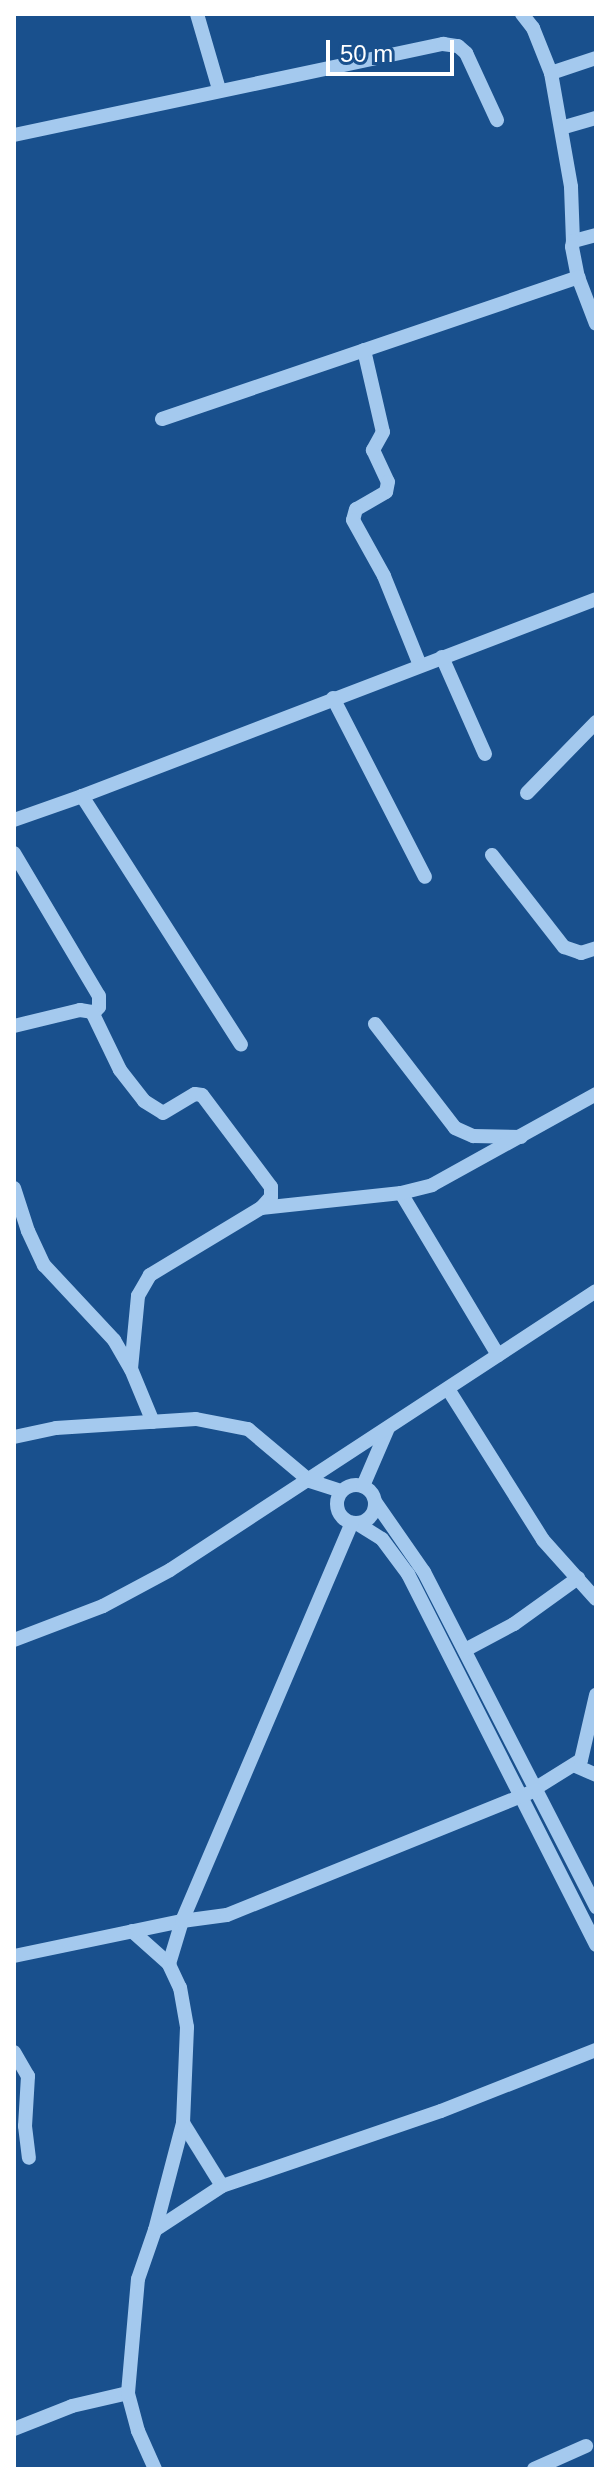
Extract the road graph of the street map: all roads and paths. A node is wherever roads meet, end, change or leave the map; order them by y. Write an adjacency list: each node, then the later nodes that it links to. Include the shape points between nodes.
1 (197, 14): 5 (street)
2 (522, 14): 4 (street)
3 (596, 58): 4 (street)
4 (551, 73): 8 (street)
5 (219, 89): 7 (street, via 452,44 466,53); 9 (street)
6 (596, 118): 8 (street)
7 (497, 120)
8 (561, 128): 11 (street)
9 (14, 135)
10 (596, 235): 11 (street)
11 (573, 241): 12 (street)
12 (578, 277): 13 (street); 14 (street)
13 (596, 324)
14 (364, 350): 15 (street); 18 (street, via 383,432 373,450 388,482 386,492 356,509 353,520 384,576)
15 (162, 419)
16 (596, 599): 17 (street)
17 (442, 657): 18 (street); 21 (street)
18 (420, 665): 19 (street)
19 (333, 698): 23 (street); 27 (street)
20 (596, 722): 22 (street)
21 (485, 754)
22 (527, 793)
23 (82, 796): 24 (street); 32 (street)
24 (14, 820)
25 (14, 853): 29 (street, via 99,996)
26 (492, 855): 28 (street, via 564,947 581,953)
27 (425, 877)
28 (596, 948)
29 (93, 1014): 31 (street, via 80,1010); 37 (street, via 127,1081 154,1109 163,1113 197,1093 206,1099 268,1181 271,1197)
30 (375, 1024): 34 (street, via 455,1128 473,1136)
31 (14, 1026)
32 (241, 1045)
33 (596, 1094): 34 (street)
34 (523, 1137): 36 (street, via 446,1180)
35 (14, 1188): 40 (street, via 44,1265 109,1334)
36 (401, 1193): 37 (street); 39 (street)
37 (261, 1208): 40 (street, via 150,1275 138,1296)
38 (596, 1291): 39 (street)
39 (498, 1355): 41 (street)
40 (131, 1369): 42 (street)
41 (448, 1389): 43 (street); 50 (street, via 543,1540)
42 (153, 1422): 44 (street, via 56,1428); 45 (street, via 196,1419 248,1429)
43 (388, 1428): 45 (street); 46 (street)
44 (14, 1437)
45 (310, 1481): 47 (street); 52 (street, via 170,1570 50,1629)
46 (363, 1486): 47 (street); 48 (street)
47 (341, 1491): 49 (street, via 337,1508 345,1521)
48 (376, 1503): 49 (street, via 374,1514); 53 (street, via 424,1572)
49 (355, 1524): 58 (street, via 382,1539 408,1574); 60 (street)
50 (578, 1578): 51 (street); 53 (street, via 514,1624)
51 (596, 1599)
52 (14, 1640)
53 (465, 1650): 57 (street)
54 (596, 1695): 55 (street, via 587,1745)
55 (576, 1766): 56 (street); 57 (street)
56 (596, 1775)
57 (537, 1789): 58 (street); 59 (street)
58 (520, 1797): 60 (street, via 227,1915); 62 (street)
59 (596, 1907)
60 (182, 1921): 61 (street); 64 (street)
61 (132, 1931): 63 (street); 64 (street)
62 (596, 1945)
63 (14, 1956)
64 (169, 1964): 67 (street, via 187,2027)
65 (596, 2050): 69 (street, via 441,2111)
66 (14, 2052): 68 (street, via 30,2088 25,2126)
67 (183, 2123): 69 (street); 70 (street)
68 (29, 2158)
69 (222, 2186): 70 (street)
70 (155, 2230): 71 (street, via 138,2279)
71 (128, 2393): 72 (street, via 72,2406); 74 (street)
72 (14, 2429)
73 (586, 2446): 75 (street)
74 (155, 2469)
75 (534, 2469)

